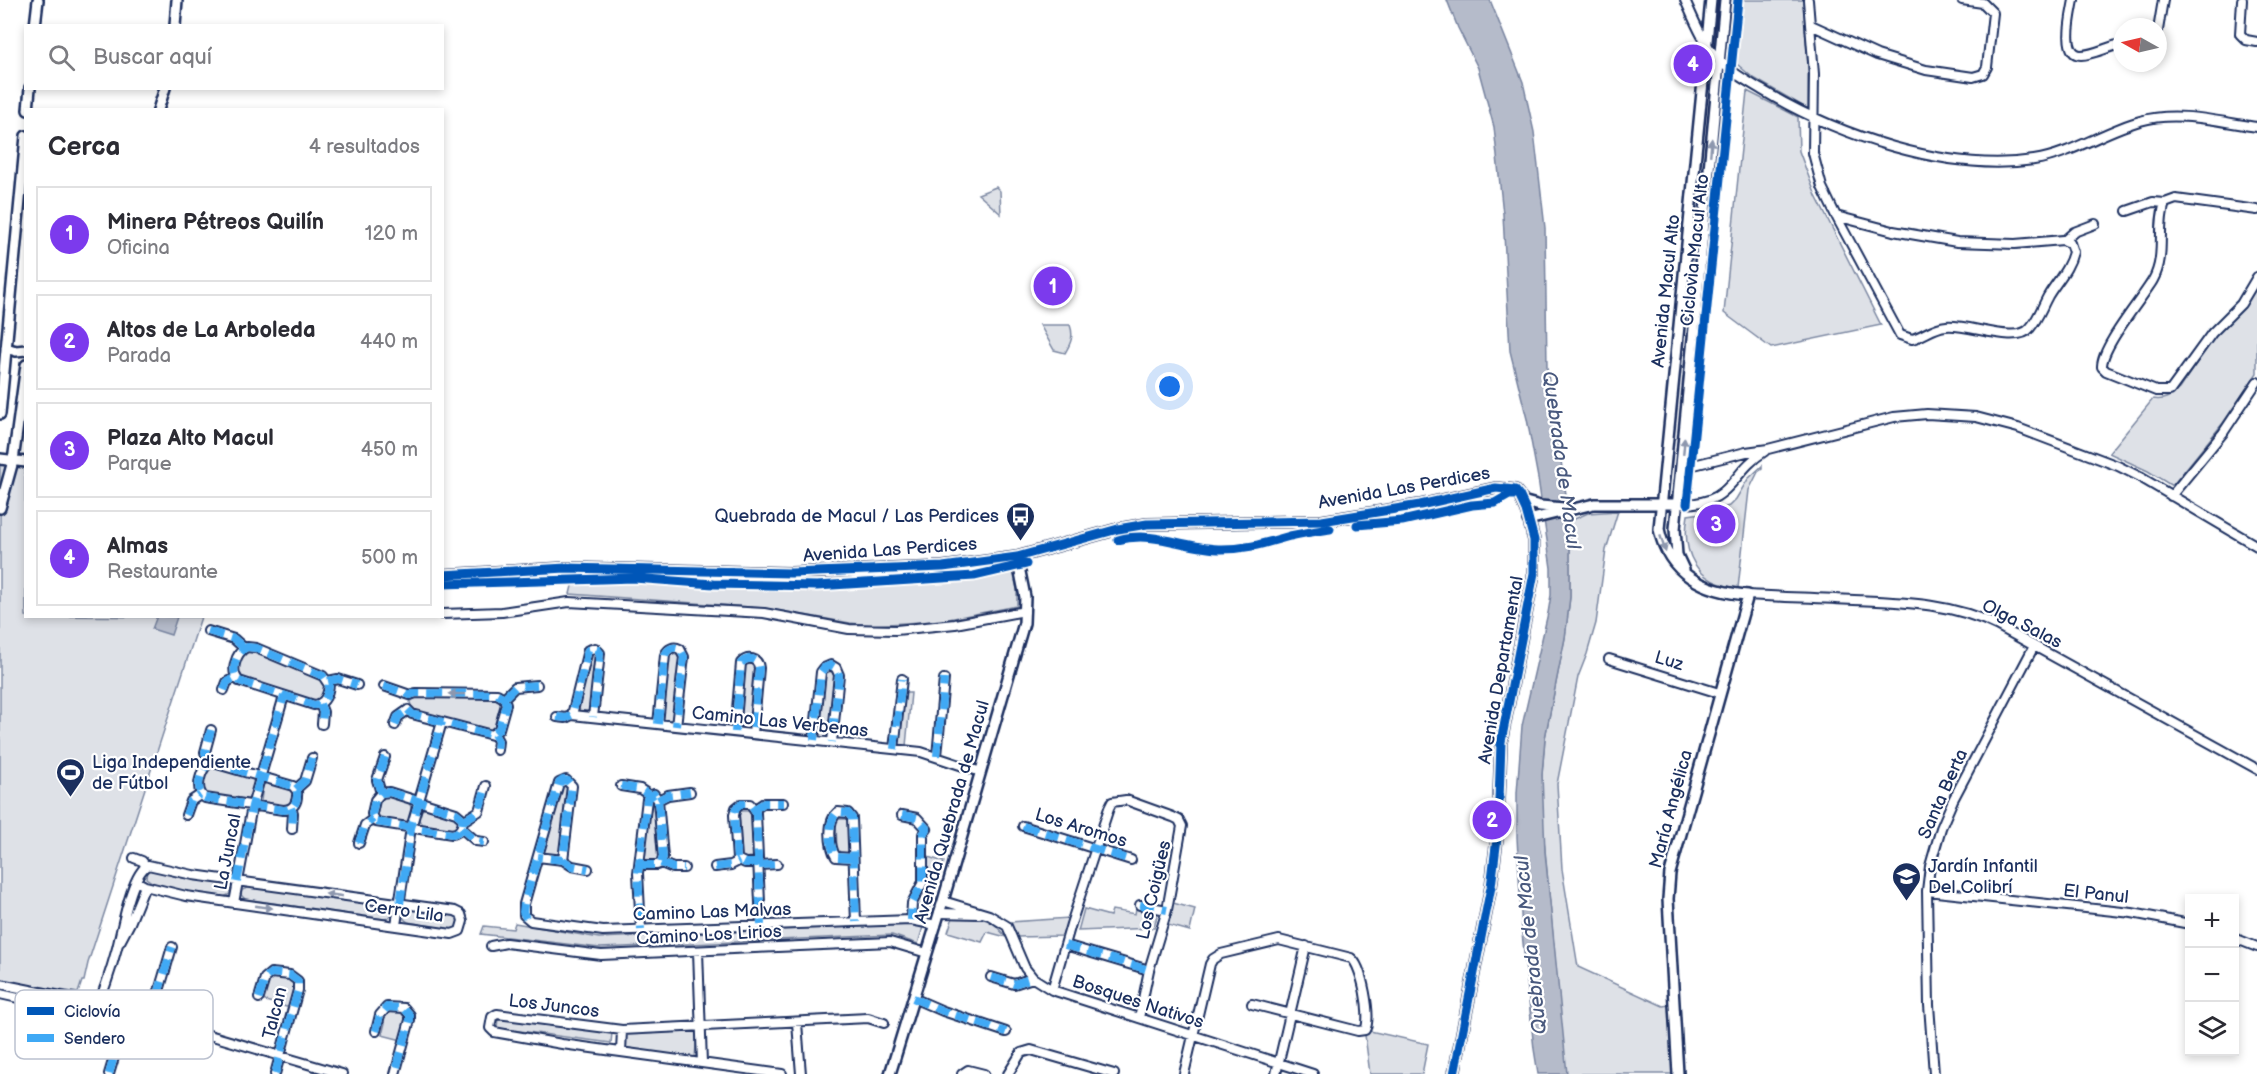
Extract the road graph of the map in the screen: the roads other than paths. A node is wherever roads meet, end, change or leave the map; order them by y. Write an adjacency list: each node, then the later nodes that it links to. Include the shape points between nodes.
1 (38, 0): 12 (street)
2 (177, 0): 13 (street)
3 (1685, 0): 16 (street)
4 (1711, 0): 16 (street, Avenida Macul Alto)
5 (1725, 0): 18 (street, Avenida Macul Alto)
6 (1808, 0): 14 (street)
7 (1962, 0): 14 (street, via 1983,3 1993,13 1987,67 1978,76 1952,75 1900,63)
8 (2074, 0): 17 (street, via 2069,40 2072,51 2083,54)
9 (2163, 0): 11 (street)
10 (2242, 0): 15 (street, via 2240,34)
11 (2160, 18)
12 (35, 24)
13 (175, 24)
14 (1810, 25): 23 (street, via 1815,74)
15 (2257, 42)
16 (1707, 45): 18 (street); 47 (street, Avenida Macul Alto)
17 (2113, 46)
18 (1719, 61): 23 (street, via 1775,98); 44 (street, Avenida Macul Alto, one-way to 18)
19 (30, 90): 21 (street)
20 (164, 90): 22 (street)
21 (28, 108)
22 (159, 108)
23 (1813, 116): 24 (street, via 1901,149 1999,162 2048,157 2134,123 2160,117); 29 (street, via 1815,165)
24 (2257, 127)
25 (24, 157): 33 (street)
26 (2164, 203): 27 (street, via 2176,199); 28 (street, via 2153,202); 32 (street, via 2160,264 2104,357 2102,367 2106,371 2156,391 2170,391 2212,333 2241,304)
27 (2257, 210)
28 (2127, 211)
29 (1836, 216): 31 (street, via 1957,242 2015,244); 31 (street, via 1900,335 1912,339 1946,326 2014,336 2025,333 2070,263 2073,249)
30 (2095, 224): 31 (street)
31 (2065, 240)
32 (2257, 278)
33 (6, 348): 34 (street); 35 (street)
34 (24, 350)
35 (5, 365): 36 (street); 39 (street)
36 (24, 367)
37 (24, 375): 42 (street)
38 (2257, 382): 45 (street, via 2223,433)
39 (0, 414)
40 (1768, 449): 44 (street); 45 (street, via 1894,417 1961,415 2004,423 2079,451 2132,473); 48 (street, via 1718,496 1701,503)
41 (0, 459): 42 (street)
42 (13, 460): 43 (street); 49 (street)
43 (24, 462)
44 (1682, 468): 48 (street, Avenida Macul Alto)
45 (2171, 495): 52 (street)
46 (1522, 501): 50 (street); 51 (street); 53 (street, Avenida Las Perdices, via 1515,490 1496,488 1345,519 1147,524)
47 (1661, 504): 48 (street); 50 (street, via 1608,503); 55 (street, Avenida Macul Alto, one-way to 55, via 1663,544 1672,562)
48 (1678, 504): 55 (street, Avenida Macul Alto, via 1676,547)
49 (0, 508)
50 (1570, 508): 51 (street)
51 (1528, 520): 206 (street, Avenida Departamental, via 1534,540 1534,573 1502,742 1491,887)
52 (2257, 546)
53 (1017, 556): 54 (street, Avenida Las Perdices, via 943,567 791,573 566,568); 57 (street, Avenida Quebrada de Macul)
54 (444, 575)
55 (1688, 575): 56 (street, Avenida Macul Alto, via 1711,588)
56 (1748, 595): 60 (street, Olga Salas, via 1951,609 1988,621); 71 (street, María Angélica)
57 (1025, 610): 58 (street, via 955,624 896,630 849,629 764,613 569,602 502,612); 98 (street, Avenida Quebrada de Macul)
58 (444, 614)
59 (208, 631): 61 (street, via 234,639)
60 (2034, 646): 97 (street, Olga Salas); 140 (street, Santa Berta, via 1946,815 1930,866)
61 (244, 648): 63 (street, via 235,667); 66 (street, via 256,648)
62 (1609, 659): 71 (street, Luz)
63 (236, 677): 70 (street, via 227,682); 73 (street, via 243,683)
64 (902, 679): 91 (street)
65 (944, 679): 93 (street)
66 (328, 681): 67 (street, via 338,679); 75 (street, via 328,692)
67 (357, 685)
68 (537, 685): 74 (street, via 515,687)
69 (384, 686): 72 (street)
70 (224, 690)
71 (1719, 693): 207 (street, María Angélica, via 1670,873 1668,899)
72 (410, 695): 74 (street, one-way to 72, via 497,694); 76 (street, via 406,702)
73 (284, 696): 75 (street); 99 (street, La Juncal)
74 (504, 698): 87 (street, via 500,729)
75 (320, 704): 81 (street)
76 (408, 710): 80 (street); 83 (street)
77 (572, 715): 78 (street, Camino Las Verbenas); 79 (street, Camino Las Verbenas); 79 (street, via 588,650 595,648 600,653)
78 (557, 717)
79 (593, 717): 82 (street, Camino Las Verbenas)
80 (442, 722): 87 (street); 108 (street)
81 (322, 724)
82 (658, 724): 84 (street, Camino Las Verbenas); 84 (street, via 665,655 674,648 680,649 684,657)
83 (395, 725)
84 (676, 726): 86 (street, Camino Las Verbenas)
85 (211, 730): 96 (street, via 205,752)
86 (735, 732): 88 (street, Camino Las Verbenas); 88 (street, via 741,663 753,659 759,668)
87 (494, 734): 92 (street, via 498,741)
88 (753, 734): 89 (street, Camino Las Verbenas)
89 (814, 740): 90 (street, Camino Las Verbenas); 90 (street, via 821,672 831,666 839,675)
90 (832, 742): 91 (street, Camino Las Verbenas)
91 (894, 749): 93 (street, Camino Las Verbenas)
92 (496, 750)
93 (937, 756): 98 (street, Camino Las Verbenas)
94 (385, 757): 104 (street, via 377,780)
95 (312, 759): 102 (street, via 305,781)
96 (208, 763): 99 (street); 105 (street, via 198,787)
97 (2257, 769)
98 (981, 772): 141 (street, Avenida Quebrada de Macul)
99 (260, 776): 102 (street); 110 (street, La Juncal)
100 (486, 786): 116 (street, via 479,811)
101 (621, 786): 106 (street)
102 (296, 789): 111 (street, via 296,803)
103 (690, 792): 107 (street)
104 (381, 794): 108 (street, via 389,792); 115 (street, via 375,800)
105 (200, 795): 110 (street, La Juncal); 113 (street, via 191,801)
106 (649, 795): 107 (street, via 656,795); 132 (street)
107 (658, 800): 129 (street)
108 (418, 801): 116 (street, via 456,813); 118 (street)
109 (783, 802): 112 (street, via 764,803)
110 (252, 806): 111 (street, La Juncal); 138 (street, La Juncal)
111 (291, 808): 119 (street)
112 (755, 808): 128 (street, via 744,803 735,812); 130 (street)
113 (186, 815)
114 (902, 815): 149 (street, via 917,818 927,829 922,834 923,882 912,903)
115 (374, 819): 118 (street); 121 (street, via 365,825)
116 (462, 825): 118 (street, via 452,834); 120 (street, via 476,841)
117 (1023, 826): 122 (street, Los Aromos)
118 (411, 828): 143 (street)
119 (292, 829)
120 (484, 842)
121 (359, 843)
122 (1096, 849): 127 (street, Los Aromos); 145 (street, Los Coigües, via 1112,802 1125,800 1179,820 1182,834); 157 (street, Los Coigües)
123 (538, 857): 126 (street); 126 (street, via 559,783 566,780 572,786); 155 (street, Camino Las Malvas, via 524,904 526,918 596,931)
124 (134, 858): 133 (street, Cerro Lila)
125 (854, 858): 125 (street, via 852,818 838,812 831,821 832,852 840,859); 150 (street)
126 (562, 860): 136 (street)
127 (1131, 860)
128 (739, 861): 130 (street); 134 (street)
129 (661, 863): 132 (street); 135 (street)
130 (758, 864): 131 (street); 153 (street)
131 (777, 864)
132 (639, 865): 155 (street)
133 (146, 866): 137 (street); 138 (street, Cerro Lila)
134 (716, 867)
135 (684, 868)
136 (588, 869)
137 (136, 881): 139 (street, Cerro Lila); 146 (street)
138 (237, 882): 142 (street, La Juncal); 143 (street, Cerro Lila, one-way to 138)
139 (145, 886): 142 (street, Cerro Lila); 146 (street)
140 (1927, 891): 151 (street, El Panul, via 2132,913); 208 (street, Santa Berta)
141 (943, 901): 147 (street, Avenida Quebrada de Macul); 148 (street, Bosques Nativos)
142 (234, 903): 152 (street, Cerro Lila, one-way to 152)
143 (400, 904): 152 (street); 152 (street, Cerro Lila, via 455,911 463,921 455,933)
144 (1140, 905): 145 (street)
145 (1167, 910): 164 (street, Los Coigües)
146 (130, 913): 169 (street)
147 (939, 913): 148 (street); 154 (street, Avenida Quebrada de Macul)
148 (989, 915): 166 (street, Bosques Nativos, via 1007,926)
149 (911, 920): 150 (street, Camino Las Malvas); 154 (street, Camino Las Malvas)
150 (856, 922): 153 (street, Camino Las Malvas)
151 (2185, 923)
152 (396, 925)
153 (761, 925): 155 (street, Camino Las Malvas)
154 (936, 925): 163 (street, Avenida Quebrada de Macul)
155 (641, 930)
156 (2239, 940): 161 (street)
157 (1065, 945): 164 (street); 171 (street, Los Coigües)
158 (491, 946): 162 (street, Camino Los Lirios, via 506,943 601,955)
159 (1306, 946): 177 (street); 177 (street, via 1351,958 1358,965 1368,1023 1365,1030 1354,1030); 186 (street, via 1279,940 1213,959)
160 (172, 947): 170 (street)
161 (2257, 947)
162 (698, 951): 163 (street, Camino Los Lirios, via 890,942); 181 (street)
163 (927, 953): 175 (street, Avenida Quebrada de Macul)
164 (1149, 970): 178 (street, Los Coigües)
165 (991, 977): 166 (street, via 1014,984)
166 (1033, 978): 171 (street, Bosques Nativos)
167 (0, 984): 168 (street)
168 (36, 990)
169 (104, 990)
170 (159, 990)
171 (1052, 990): 178 (street, Bosques Nativos)
172 (0, 994): 173 (street)
173 (15, 997)
174 (259, 998): 188 (street, Talcan, via 265,978 271,973 290,975 298,981)
175 (913, 998): 184 (street); 198 (street, Avenida Quebrada de Macul)
176 (1252, 1004): 177 (street)
177 (1291, 1014): 191 (street)
178 (1139, 1018): 186 (street, Bosques Nativos)
179 (797, 1023): 180 (street, Los Juncos, via 868,1018); 181 (street, Los Juncos); 197 (street)
180 (884, 1023)
181 (701, 1027): 182 (street, Los Juncos); 190 (street)
182 (622, 1030): 187 (street); 187 (street, Los Juncos, via 497,1014 489,1025 494,1032)
183 (376, 1031): 195 (street, via 380,1015 387,1007 404,1008 410,1015)
184 (1006, 1032)
185 (213, 1036): 188 (street)
186 (1193, 1036): 191 (street, Bosques Nativos); 203 (street)
187 (621, 1052): 190 (street, Los Juncos)
188 (280, 1056): 193 (street, Talcan); 194 (street)
189 (113, 1059): 192 (street)
190 (702, 1063): 196 (street, Los Juncos)
191 (1279, 1065): 204 (street); 205 (street, Bosques Nativos)
192 (109, 1074)
193 (275, 1074)
194 (342, 1074)
195 (395, 1074)
196 (782, 1074)
197 (801, 1074)
198 (890, 1074)
199 (962, 1074): 200 (street)
200 (984, 1074)
201 (1008, 1074): 202 (street, via 1021,1053 1031,1050)
202 (1114, 1074)
203 (1184, 1074)
204 (1276, 1074)
205 (1313, 1074)
206 (1454, 1074)
207 (1678, 1074)
208 (1934, 1074)

